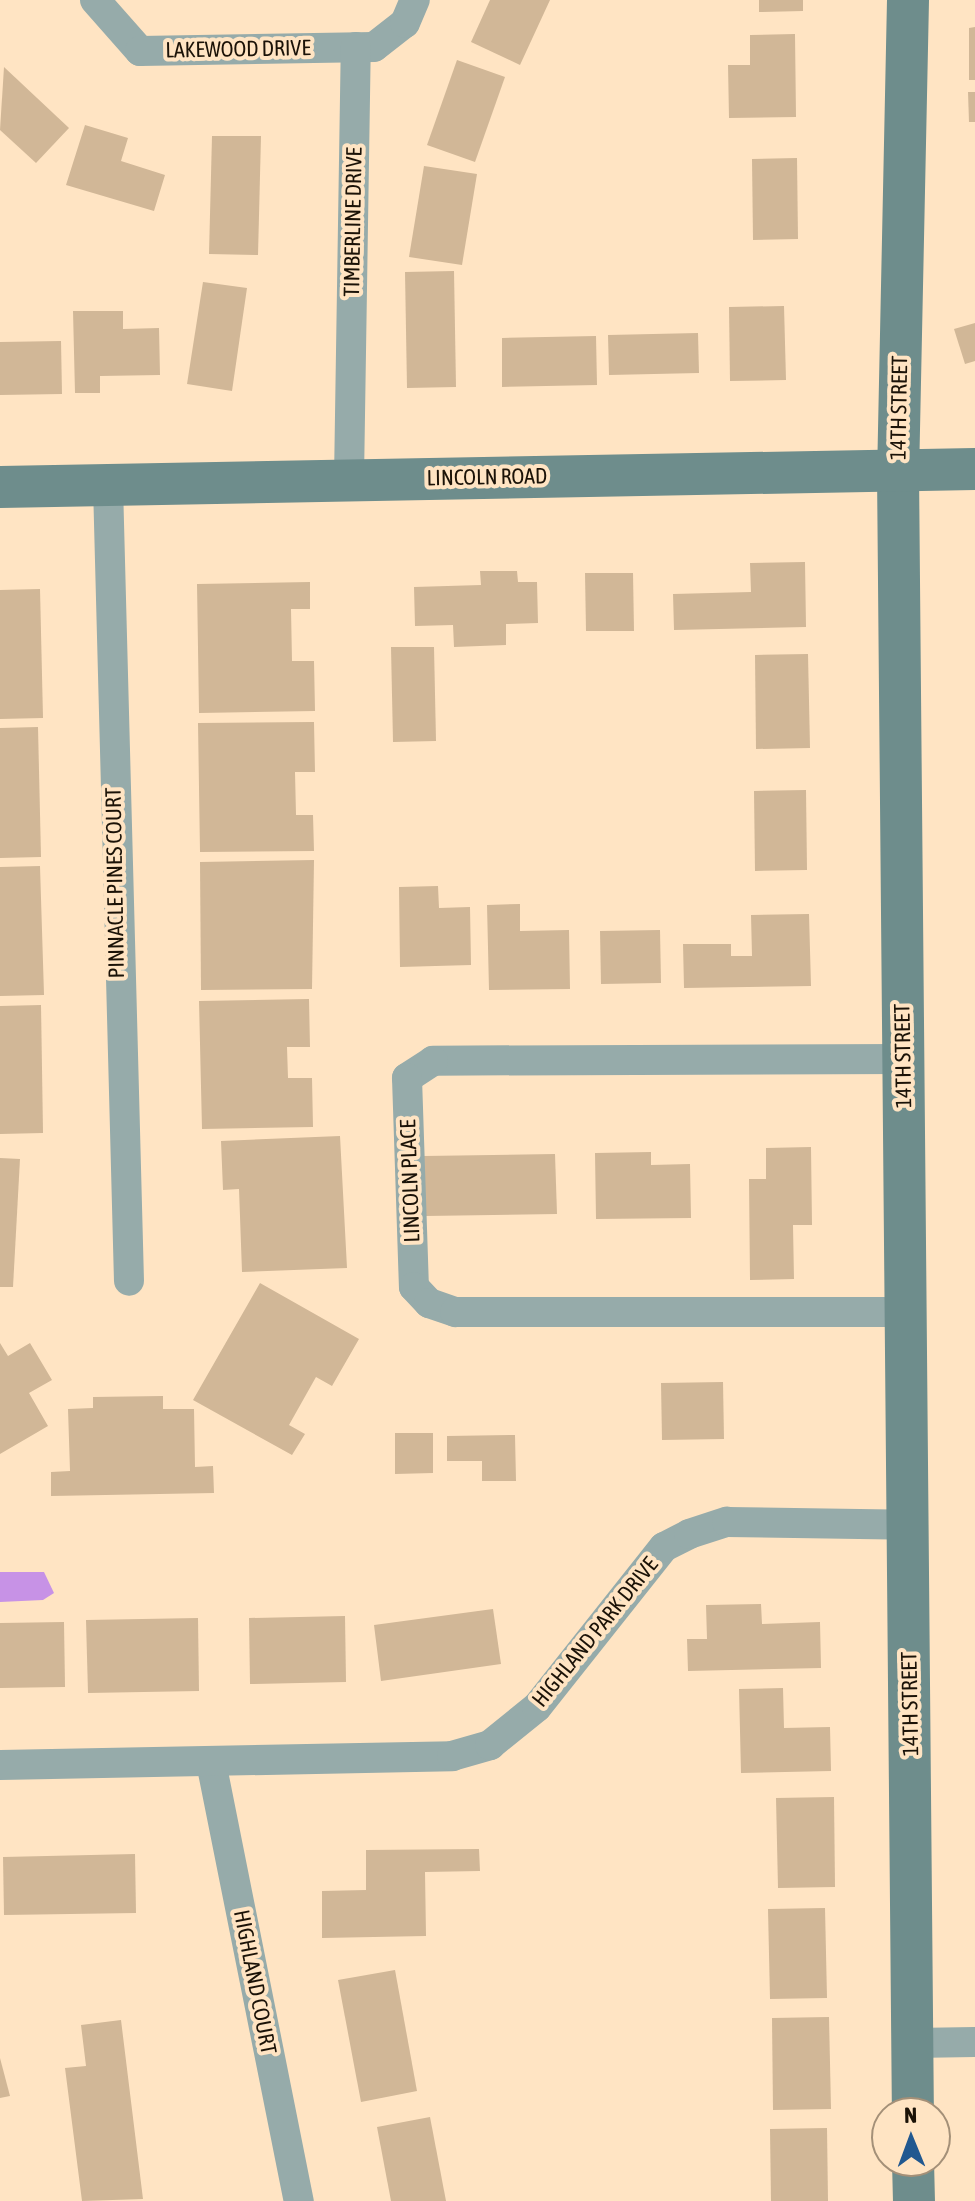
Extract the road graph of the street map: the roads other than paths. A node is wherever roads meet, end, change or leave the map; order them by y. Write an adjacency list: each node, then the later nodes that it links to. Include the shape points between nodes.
1 (95, 0): 4 (street, LAKEWOOD DRIVE, via 140,51)
2 (415, 0): 4 (street, via 405,23 374,47)
3 (908, 0): 6 (street, 14TH STREET)
4 (356, 47): 7 (street, TIMBERLINE DRIVE)
5 (975, 469): 6 (street, LINCOLN ROAD)
6 (898, 471): 7 (street, LINCOLN ROAD); 10 (street, 14TH STREET)
7 (349, 479): 8 (street, LINCOLN ROAD)
8 (108, 485): 9 (street, LINCOLN ROAD); 11 (street, PINNACLE PINES COURT)
9 (0, 487)
10 (903, 1059): 12 (street, 14TH STREET); 12 (street, LINCOLN PLACE, via 433,1061 407,1078 414,1287 429,1303 455,1312)
11 (129, 1281)
12 (906, 1312): 13 (street, 14TH STREET)
13 (908, 1525): 14 (street, HIGHLAND PARK DRIVE, via 727,1522 664,1547 537,1707 490,1745 452,1756); 17 (street, 14TH STREET)
14 (211, 1762): 15 (street, HIGHLAND PARK DRIVE); 20 (street, HIGHLAND COURT)
15 (0, 1765)
16 (975, 2042): 17 (street)
17 (913, 2043): 18 (street, 14TH STREET)
18 (913, 2097)
19 (913, 2177): 21 (street)
20 (299, 2201)
21 (914, 2201)

